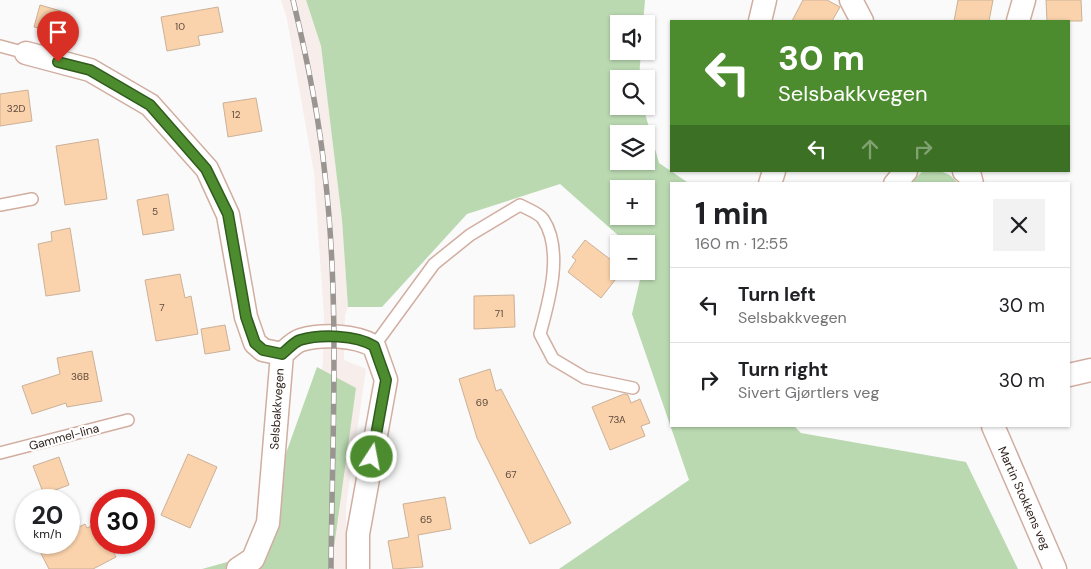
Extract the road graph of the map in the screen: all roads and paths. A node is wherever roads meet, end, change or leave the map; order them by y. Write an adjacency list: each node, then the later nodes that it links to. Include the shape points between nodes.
1 (765, 0): 4 (street)
2 (851, 0): 5 (street)
3 (1024, 0): 6 (street)
4 (760, 20)
5 (861, 20)
6 (1018, 20)
7 (0, 46): 8 (lane)
8 (26, 53): 14 (street, via 90,70 150,105 206,169 228,214 246,317 255,343 263,350)
9 (905, 172): 10 (street)
10 (897, 182)
11 (32, 199): 12 (lane)
12 (0, 205)
13 (374, 346): 14 (street, Selsbakkvegen, via 362,339 299,340); 17 (lane, via 434,264 470,235 520,205 542,217 552,238 552,288 540,334 553,360 585,378); 22 (street, via 386,380 358,534)
14 (282, 354): 21 (street, Selsbakkvegen, via 268,523)
15 (1091, 370): 16 (street)
16 (1070, 376)
17 (633, 388)
18 (128, 420): 20 (lane, Gammel-lina)
19 (993, 427): 23 (street, Martin Stokkens veg)
20 (0, 453)
21 (248, 566)
22 (358, 569)
23 (1055, 569)

